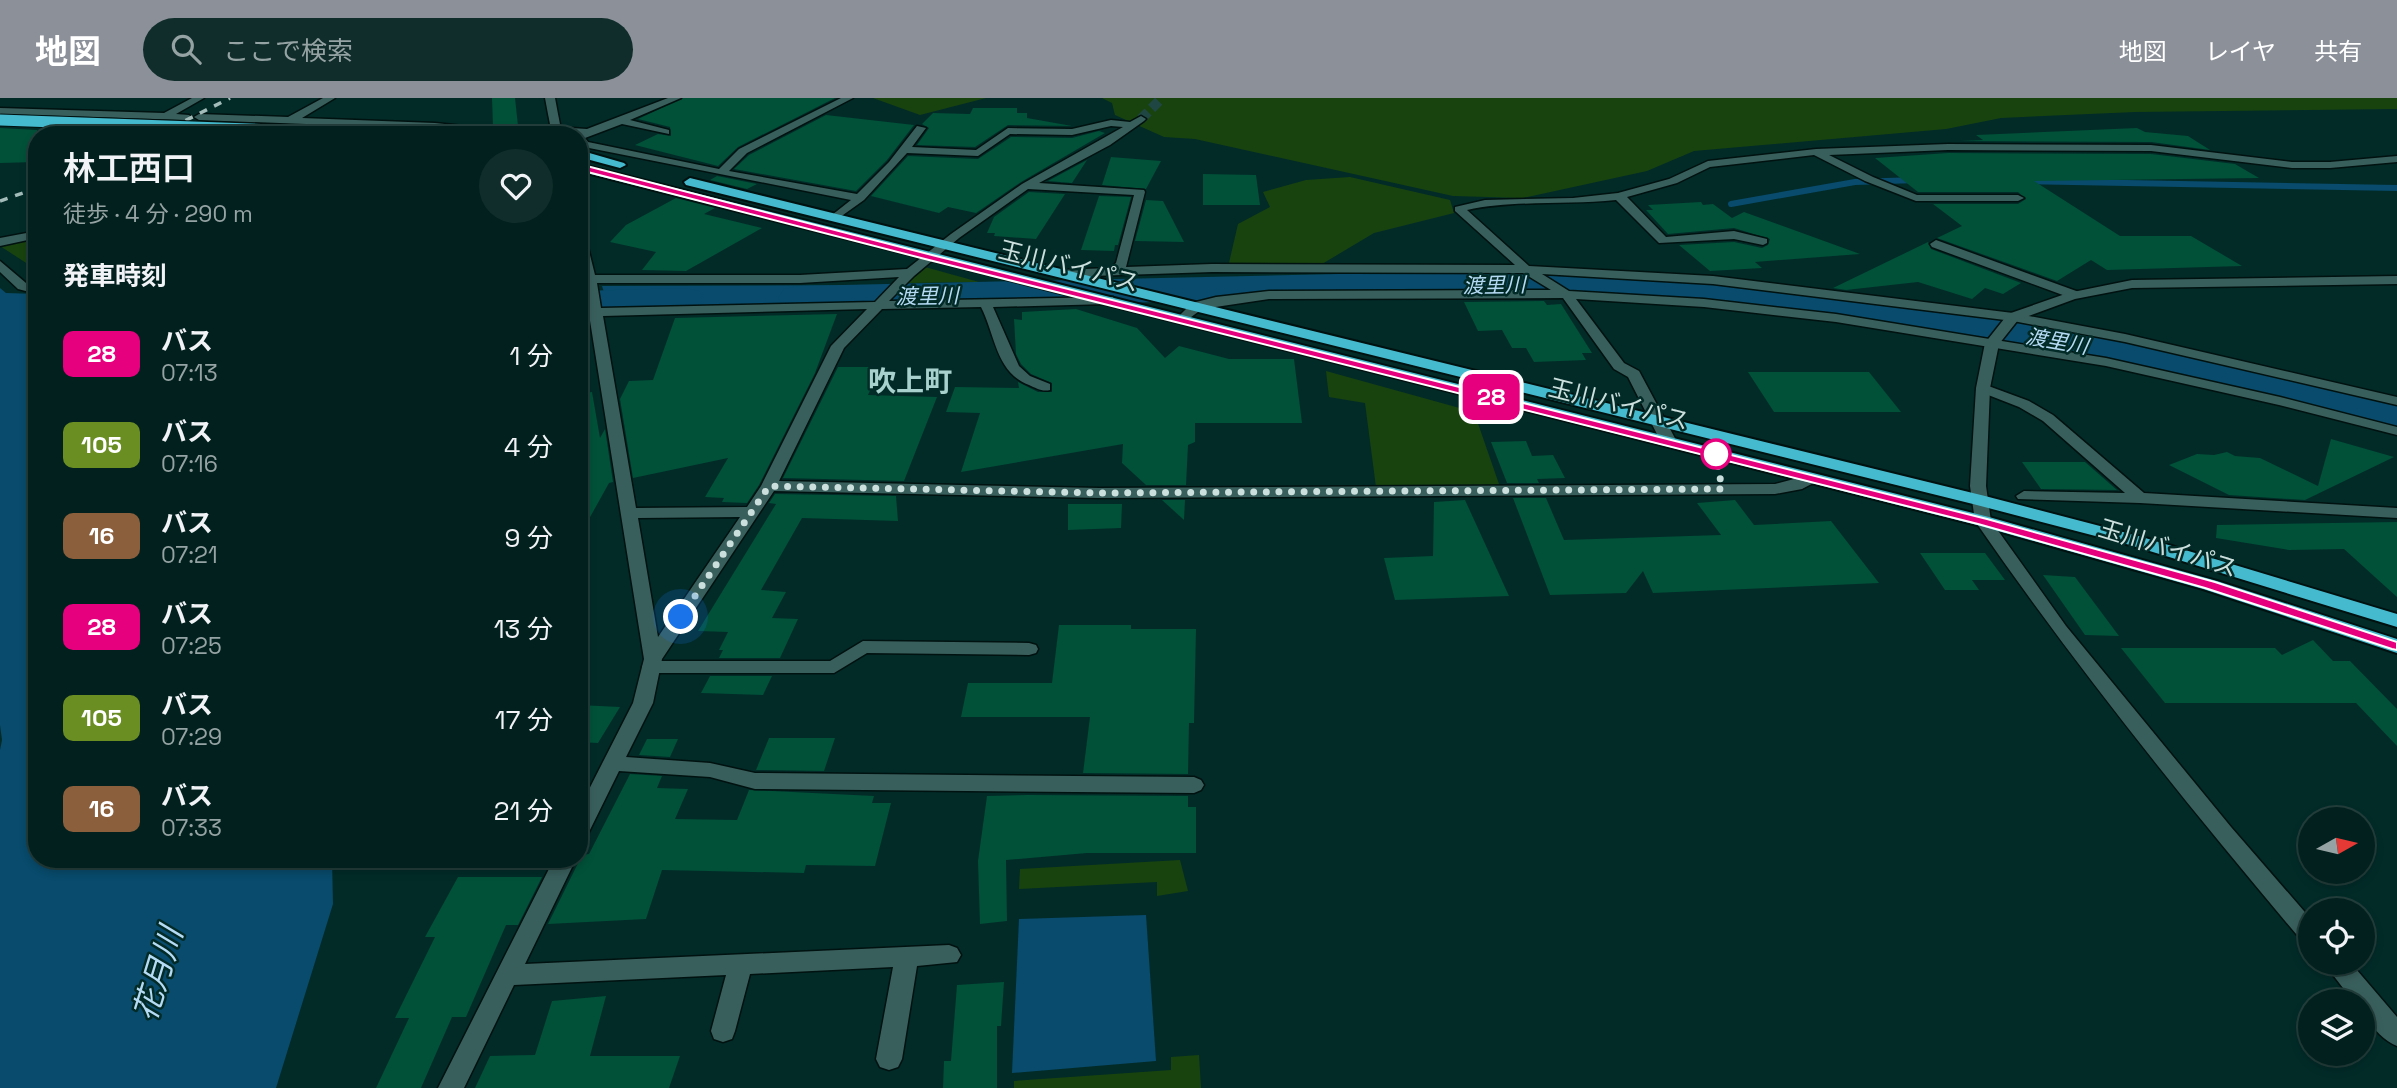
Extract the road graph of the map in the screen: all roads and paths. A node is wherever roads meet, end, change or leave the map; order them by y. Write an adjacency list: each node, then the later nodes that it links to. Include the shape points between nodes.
1 (6, 98): 7 (street)
2 (199, 98): 8 (street)
3 (330, 98): 13 (street)
4 (550, 98): 18 (street)
5 (676, 98): 14 (street)
6 (848, 98): 30 (street, via 743,151)
7 (0, 110): 8 (street)
8 (165, 116): 9 (street)
9 (186, 117)
10 (199, 117): 12 (street)
11 (0, 120): 15 (highway, bridge)
12 (273, 120): 13 (street); 16 (street)
13 (291, 120): 17 (street)
14 (621, 121): 22 (street); 23 (street)
15 (164, 126)
16 (262, 126)
17 (435, 126)
18 (555, 126)
19 (921, 128): 25 (street)
20 (0, 129): 21 (highway)
21 (28, 130)
22 (588, 132)
23 (665, 132)
24 (588, 145): 30 (street)
25 (905, 150): 31 (street, via 978,153 1008,131 1072,132 1136,122); 33 (street)
26 (1816, 152): 28 (street, via 2151,148 2292,165); 32 (street, via 1708,164 1673,181); 34 (street, via 1916,198)
27 (588, 155): 35 (highway, 玉川バイパス)
28 (2396, 160)
29 (588, 169): 43 (highway, 玉川バイパス)
30 (721, 173): 33 (street)
31 (1026, 186): 41 (street); 46 (street, via 1140,192 1122,264)
32 (1619, 195): 39 (street, via 1663,241 1734,235); 45 (street, via 1460,209)
33 (860, 198): 35 (street)
34 (2018, 198)
35 (836, 216): 41 (highway, 玉川バイパス)
36 (0, 231): 37 (street)
37 (28, 232)
38 (28, 234): 40 (street)
39 (1763, 241)
40 (0, 242)
41 (945, 244): 43 (street); 48 (highway, 玉川バイパス)
42 (1936, 244): 54 (street)
43 (928, 257): 47 (street); 55 (highway, 玉川バイパス)
44 (0, 265): 51 (street)
45 (1526, 269): 46 (street); 53 (street); 60 (street, via 1713,280)
46 (1115, 270): 48 (street)
47 (910, 274): 50 (street); 57 (street)
48 (1062, 274): 58 (highway, 玉川バイパス)
49 (2397, 280): 54 (street, via 2171,281)
50 (588, 281)
51 (28, 288)
52 (588, 289): 59 (street)
53 (1567, 295): 58 (street, via 1269,295); 62 (street, via 1779,311); 66 (street, via 1619,366 1634,374)
54 (2076, 295): 60 (street)
55 (1108, 300): 56 (street); 61 (highway, 玉川バイパス)
56 (985, 303): 57 (street); 63 (street, via 995,318 1010,365 1021,377)
57 (876, 306): 59 (street); 70 (street, via 838,346)
58 (1197, 306): 61 (street); 66 (highway, 玉川バイパス)
59 (594, 312): 75 (street)
60 (2013, 317): 62 (street); 65 (street)
61 (1183, 319): 68 (highway, 玉川バイパス)
62 (1992, 343): 64 (street); 67 (street, via 2106,362)
63 (1045, 387)
64 (1983, 388): 72 (street, via 2048,418); 73 (street)
65 (2397, 401)
66 (1657, 420): 68 (street); 73 (highway, 玉川バイパス)
67 (2397, 431)
68 (1669, 442): 69 (highway, 玉川バイパス)
69 (1813, 479): 70 (street, via 1796,486 1761,489 1099,493); 77 (highway, 玉川バイパス)
70 (769, 486): 74 (street)
71 (2024, 496): 72 (street)
72 (2140, 498): 76 (street)
73 (1979, 500): 77 (street); 78 (highway, 玉川バイパス, via 2136,541)
74 (752, 512): 75 (street); 81 (street)
75 (629, 513): 81 (street)
76 (2397, 513)
77 (1983, 521): 79 (highway, 玉川バイパス, via 2197,581); 86 (street, via 2060,629)
78 (2397, 621)
79 (2397, 646)
80 (1029, 649): 81 (street, via 863,648 834,667)
81 (652, 663): 82 (street, via 643,704)
82 (613, 763): 83 (street, via 710,770 755,781); 84 (street)
83 (1194, 785)
84 (588, 812)
85 (561, 868): 90 (street)
86 (2298, 920)
87 (949, 955): 88 (street)
88 (907, 957): 89 (street); 94 (street)
89 (741, 964): 90 (street); 92 (street)
90 (508, 975): 95 (street)
91 (2346, 975): 93 (street)
92 (723, 1031)
93 (2397, 1035)
94 (889, 1059)
95 (452, 1088)

